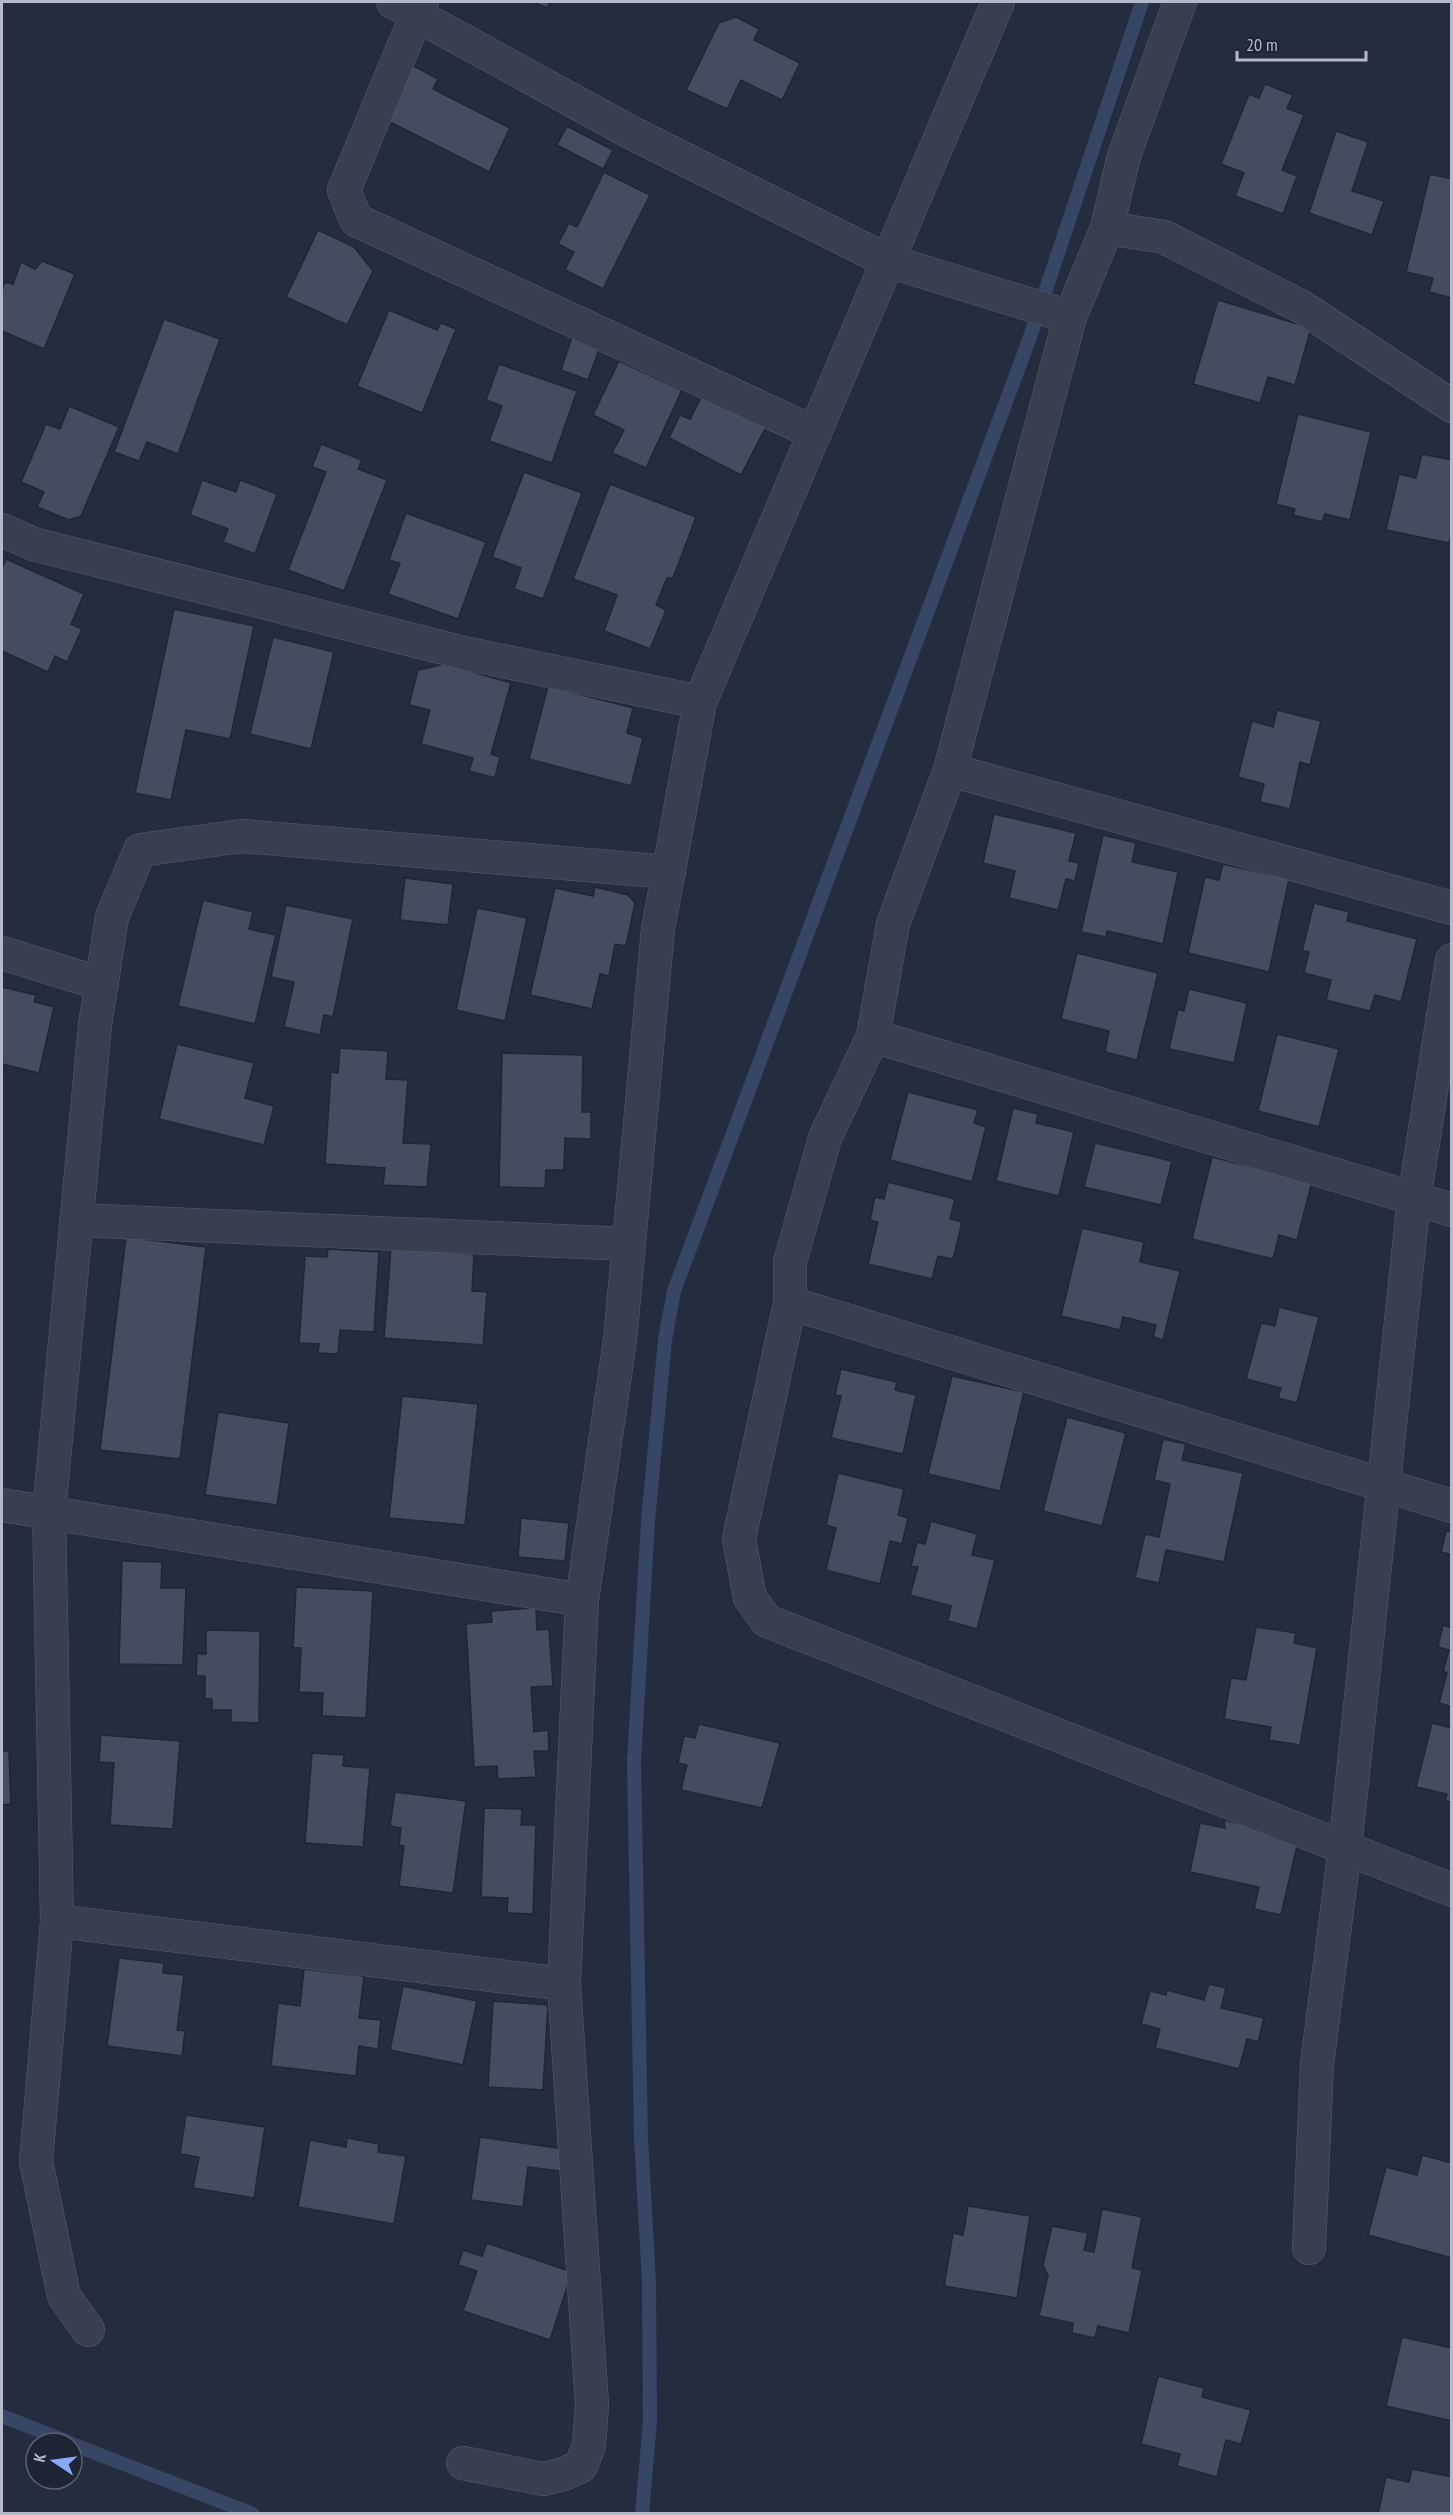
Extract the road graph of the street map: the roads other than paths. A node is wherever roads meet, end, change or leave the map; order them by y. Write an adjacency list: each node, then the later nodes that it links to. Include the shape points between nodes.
1 (998, 2): 5 (street)
2 (1180, 2): 4 (street, via 1124,156)
3 (410, 6): 5 (street, via 632,133); 8 (street, via 344,189 356,220)
4 (1107, 228): 6 (street); 7 (street, via 1164,237 1302,307)
5 (888, 261): 6 (street); 8 (street)
6 (1062, 314): 11 (street)
7 (1452, 406)
8 (815, 433): 10 (street)
9 (2, 530): 10 (street, via 33,544 464,653)
10 (700, 702): 12 (street)
11 (950, 770): 13 (street); 17 (street, via 893,924)
12 (669, 872): 16 (street, via 242,836 140,850 112,917); 21 (street, via 658,929)
13 (1452, 908)
14 (2, 953): 16 (street)
15 (1452, 960): 18 (street)
16 (102, 984): 20 (street)
17 (873, 1036): 18 (street); 22 (street, via 825,1138 790,1262)
18 (1414, 1199): 19 (street); 23 (street)
19 (1452, 1210)
20 (76, 1220): 21 (street); 26 (street)
21 (629, 1244): 27 (street, via 620,1340)
22 (790, 1303): 23 (street); 28 (street, via 739,1539 750,1598 767,1621)
23 (1385, 1487): 25 (street); 28 (street)
24 (2, 1505): 26 (street)
25 (1452, 1506)
26 (49, 1512): 27 (street); 30 (street)
27 (582, 1600): 31 (street)
28 (1345, 1848): 29 (street); 32 (street, via 1317,2064)
29 (1452, 1890)
30 (57, 1921): 31 (street); 33 (street, via 36,2161 64,2296)
31 (564, 1984): 34 (street, via 592,2405 589,2445 581,2466 543,2479)
32 (1309, 2248)
33 (88, 2330)
34 (463, 2463)

